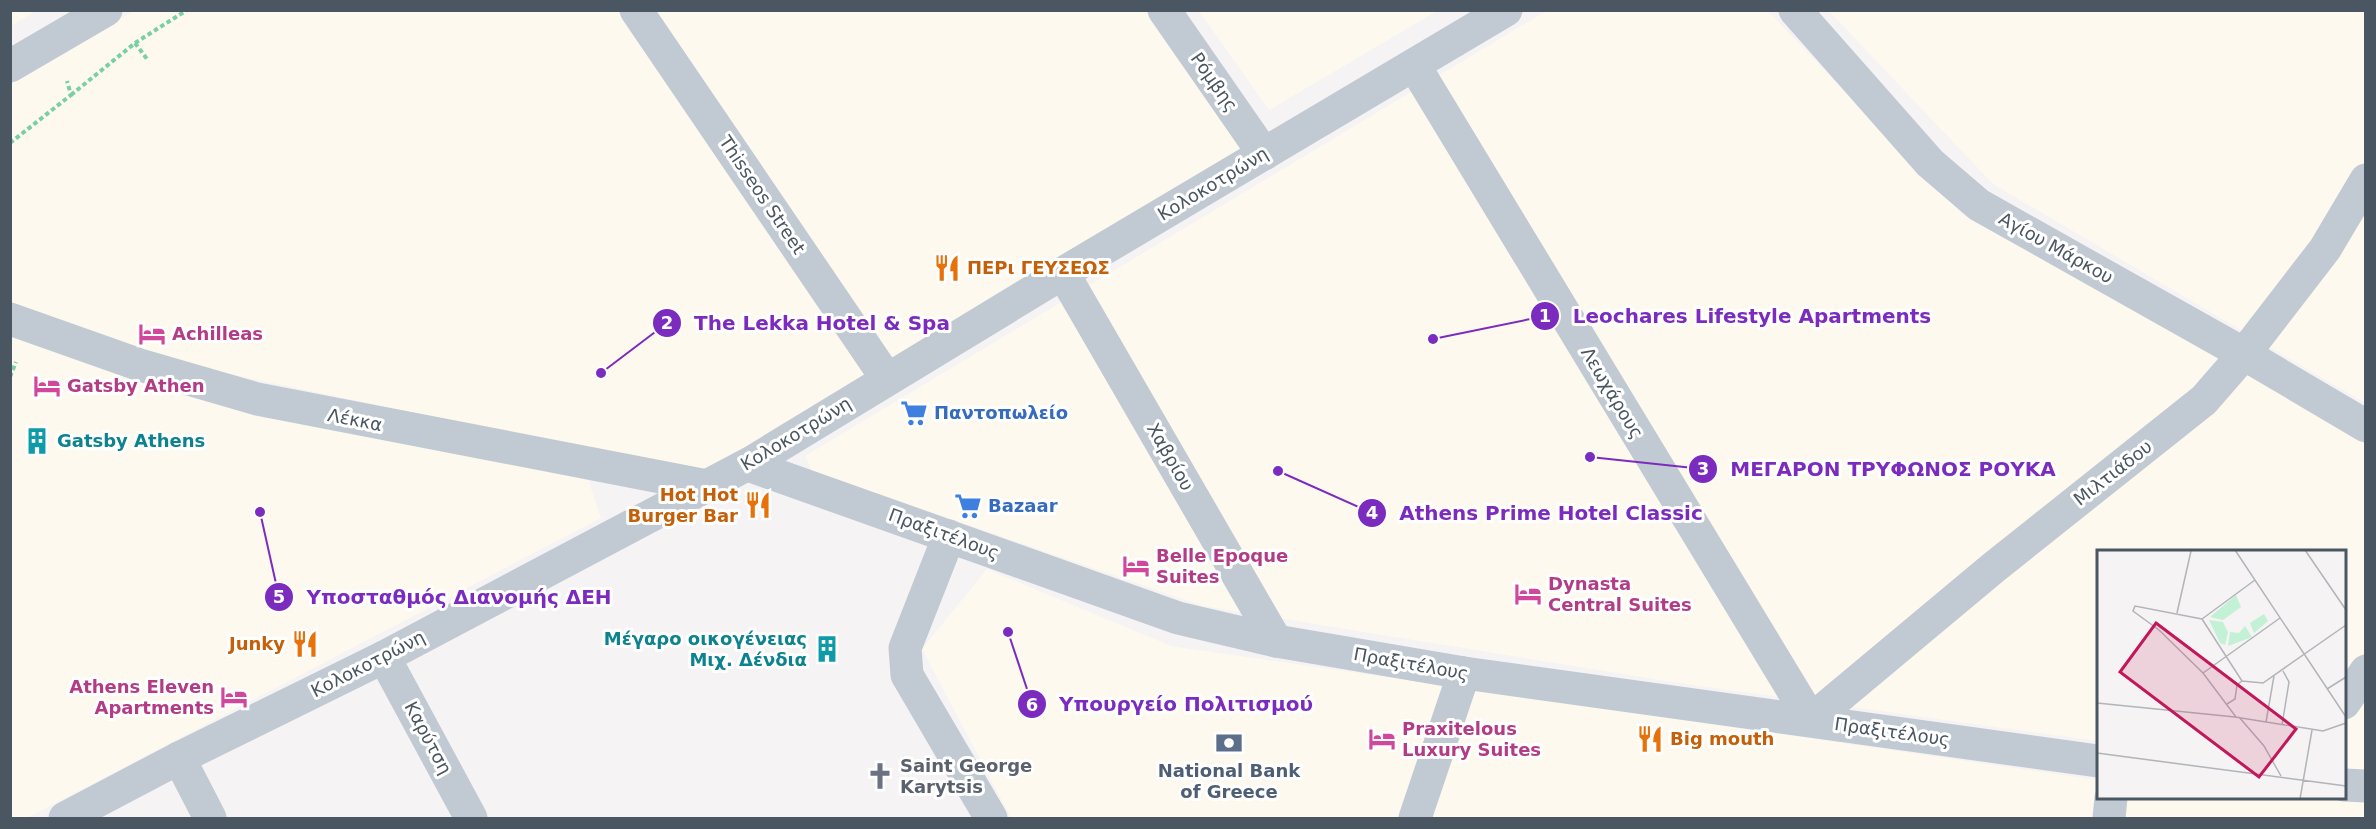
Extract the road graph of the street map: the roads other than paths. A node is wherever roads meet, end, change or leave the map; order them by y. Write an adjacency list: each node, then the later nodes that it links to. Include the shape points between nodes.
1 (106, 10): 6 (street)
2 (636, 10): 13 (street, Thisseos Street)
3 (1164, 10): 8 (street, Ρόμβης)
4 (1506, 10): 7 (street, Κολοκοτρώνη)
5 (1795, 10): 12 (street, Αγίου Μάρκου, via 1930,163 1979,205)
6 (11, 64)
7 (1414, 65): 8 (street, Κολοκοτρώνη); 23 (street, Λεωχάρους)
8 (1264, 154): 10 (street, Κολοκοτρώνη)
9 (2366, 180): 12 (street, Μιλτιάδου, via 2325,249)
10 (1063, 273): 13 (street, Κολοκοτρώνη); 18 (street, Χαβρίου)
11 (10, 319): 16 (street, Λέκκα, via 140,365 257,399)
12 (2244, 354): 14 (street, Αγίου Μάρκου); 23 (street, Μιλτιάδου, via 2204,400)
13 (887, 380): 15 (street, Κολοκοτρώνη)
14 (2366, 426)
15 (748, 465): 16 (street, Κολοκοτρώνη); 17 (street, Πραξιτέλους)
16 (707, 486): 19 (street, Κολοκοτρώνη)
17 (949, 536): 18 (street, Πραξιτέλους, via 1178,618); 32 (street, via 903,658 907,675)
18 (1276, 641): 21 (street, Πραξιτέλους)
19 (384, 657): 24 (street, Κολοκοτρώνη); 31 (street, Καρύτση)
20 (2366, 671): 22 (street)
21 (1464, 674): 23 (street, Πραξιτέλους); 33 (street)
22 (2346, 700)
23 (1811, 720): 25 (street, Πραξιτέλους)
24 (179, 758): 29 (street, Κολοκοτρώνη); 30 (street)
25 (2097, 761)
26 (2346, 785): 27 (street)
27 (2366, 786)
28 (2111, 799): 34 (street)
29 (65, 819)
30 (210, 819)
31 (471, 819)
32 (991, 819)
33 (1415, 819)
34 (2109, 819)

